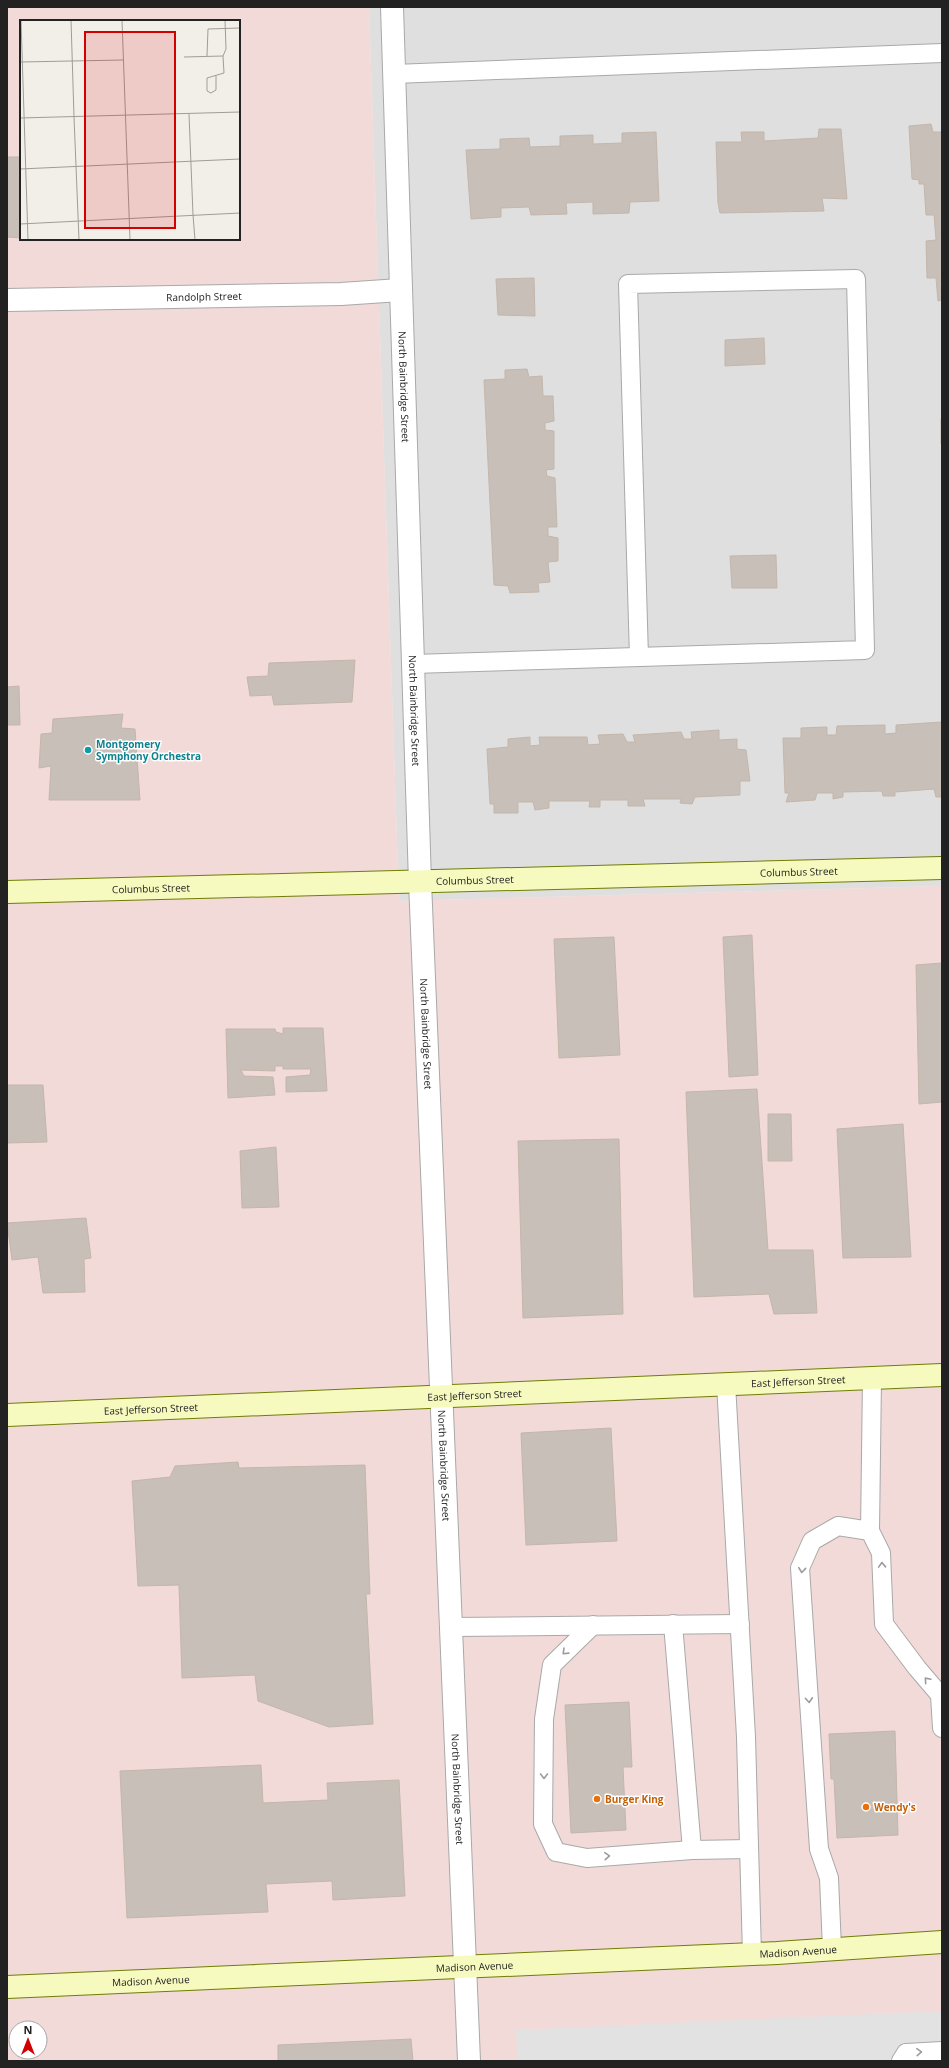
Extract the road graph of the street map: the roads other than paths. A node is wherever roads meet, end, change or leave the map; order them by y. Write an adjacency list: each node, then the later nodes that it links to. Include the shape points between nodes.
1 (392, 7): 3 (street, North Bainbridge Street)
2 (942, 53): 3 (lane)
3 (394, 74): 4 (street, North Bainbridge Street)
4 (400, 290): 5 (street, Randolph Street, via 341,294); 7 (street, North Bainbridge Street)
5 (7, 300)
6 (639, 657): 6 (lane, via 865,650 856,279 628,284); 7 (lane)
7 (413, 664): 9 (street, North Bainbridge Street)
8 (942, 868): 9 (main road, Columbus Street)
9 (420, 882): 10 (main road, Columbus Street); 14 (street, North Bainbridge Street)
10 (7, 892)
11 (942, 1375): 12 (main road, East Jefferson Street)
12 (872, 1378): 13 (main road, East Jefferson Street); 16 (lane)
13 (726, 1384): 14 (main road, East Jefferson Street); 18 (lane)
14 (442, 1397): 15 (main road, East Jefferson Street); 20 (street, North Bainbridge Street)
15 (7, 1415)
16 (870, 1531): 21 (lane, one-way to 16, via 884,1624 881,1553); 26 (lane, one-way to 26, via 838,1526 812,1541 800,1568 819,1849 829,1878)
17 (673, 1624): 18 (lane); 19 (lane); 24 (lane)
18 (740, 1624): 23 (lane)
19 (593, 1625): 20 (lane); 24 (lane, one-way to 24, via 552,1665 544,1719 543,1824 556,1852 587,1858)
20 (451, 1627): 28 (street, North Bainbridge Street)
21 (941, 1695): 22 (lane)
22 (942, 1728)
23 (749, 1849): 24 (lane); 27 (lane)
24 (692, 1850)
25 (942, 1942): 26 (main road, Madison Avenue)
26 (832, 1949): 27 (main road, Madison Avenue)
27 (752, 1954): 28 (main road, Madison Avenue)
28 (465, 1966): 29 (main road, Madison Avenue); 31 (street, North Bainbridge Street)
29 (7, 1987)
30 (942, 2051): 32 (lane, one-way to 30, via 906,2053)
31 (468, 2061)
32 (901, 2061)

